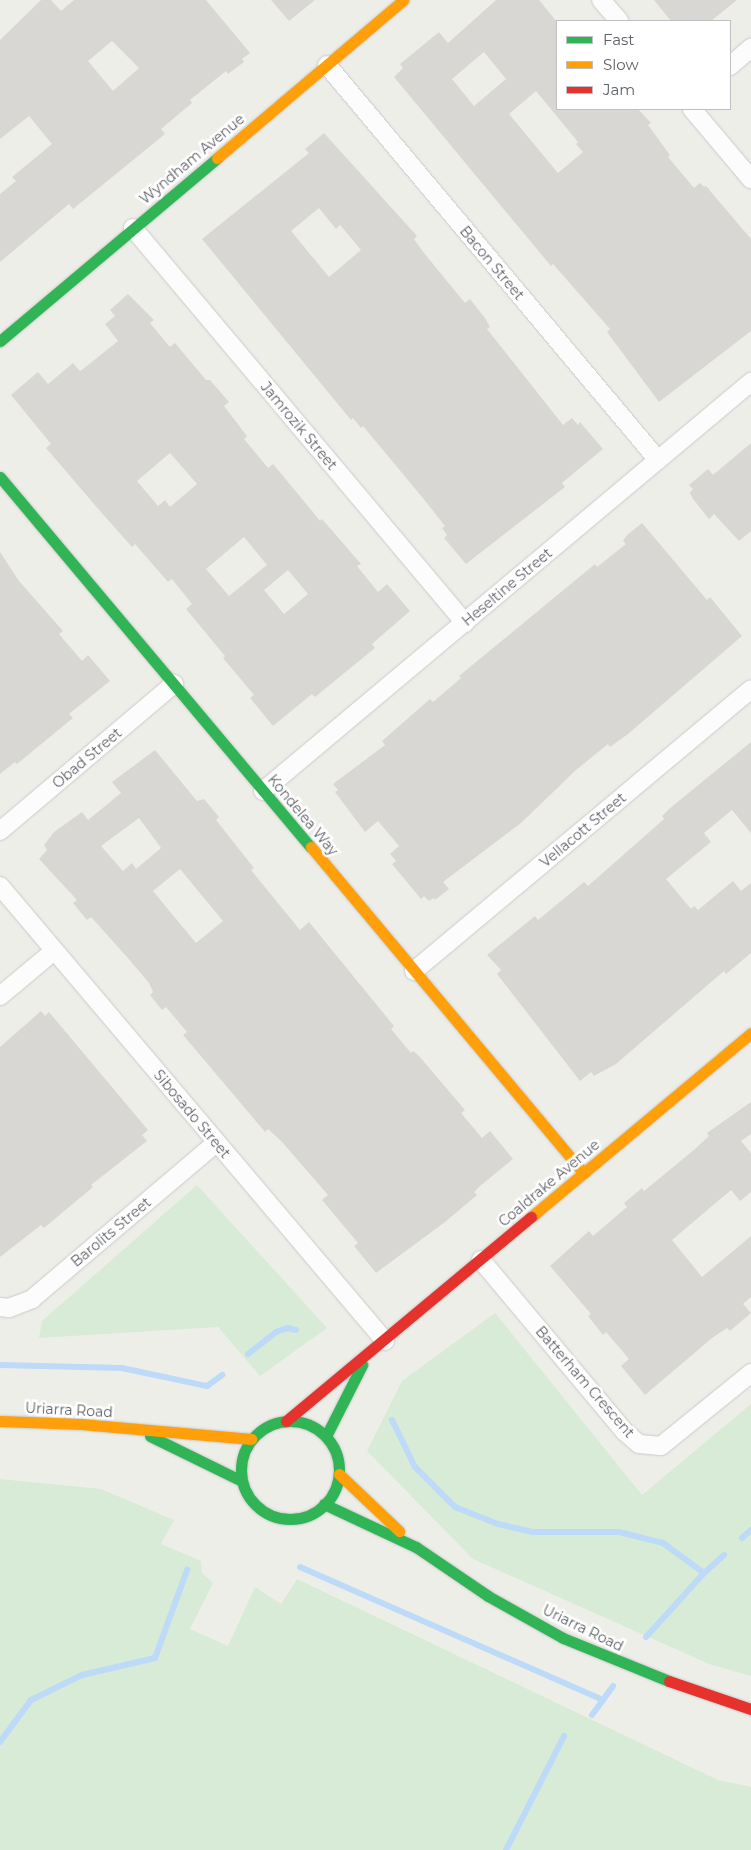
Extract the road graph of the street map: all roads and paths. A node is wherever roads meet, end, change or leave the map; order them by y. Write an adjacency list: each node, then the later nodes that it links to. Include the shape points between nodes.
1 (403, 0): 5 (street, Wyndham Avenue)
2 (601, 0): 3 (street)
3 (618, 20)
4 (751, 48): 6 (street)
5 (326, 65): 9 (street, Wyndham Avenue); 12 (street, Bacon Street)
6 (731, 65)
7 (693, 110): 8 (street)
8 (751, 179)
9 (133, 228): 10 (street, Wyndham Avenue); 14 (street, Jamrozik Street)
10 (0, 341)
11 (751, 382): 12 (street, Heseltine Street)
12 (658, 460): 14 (street, Heseltine Street)
13 (0, 476): 15 (street, Kondelea Way)
14 (464, 622): 17 (street, Heseltine Street)
15 (174, 684): 17 (street, Kondelea Way); 18 (street, Obad Street)
16 (751, 688): 21 (street, Vellacott Street)
17 (263, 790): 21 (street, Kondelea Way)
18 (0, 831)
19 (0, 886): 20 (street, Sibosado Street)
20 (54, 951): 22 (street); 24 (street, Sibosado Street)
21 (414, 971): 25 (street, Kondelea Way)
22 (0, 996)
23 (751, 1032): 25 (street, Coaldrake Avenue)
24 (216, 1143): 27 (street, Barolits Street, via 32,1299 21,1306); 28 (street, Sibosado Street)
25 (584, 1173): 26 (street, Coaldrake Avenue)
26 (481, 1260): 28 (street, Coaldrake Avenue); 30 (street, Batterham Crescent, via 625,1432 639,1444 661,1446)
27 (0, 1307)
28 (385, 1341): 29 (street, Coaldrake Avenue)
29 (366, 1356): 31 (street, Coaldrake Avenue); 34 (street, Coaldrake Avenue)
30 (751, 1373)
31 (286, 1420): 34 (street, via 308,1424); 35 (street, via 273,1423)
32 (0, 1421): 33 (street, Uriarra Road)
33 (136, 1429): 35 (street, Uriarra Road); 37 (street, Uriarra Road)
34 (326, 1436): 36 (street, via 336,1454)
35 (251, 1438): 37 (street, via 242,1459)
36 (339, 1474): 38 (street, via 334,1490); 39 (street, Uriarra Road)
37 (242, 1481): 38 (street, via 249,1498 273,1516 301,1517)
38 (324, 1504): 39 (street, Uriarra Road)
39 (416, 1547): 40 (street, Uriarra Road, via 488,1596 563,1638 636,1670)
40 (751, 1709)

